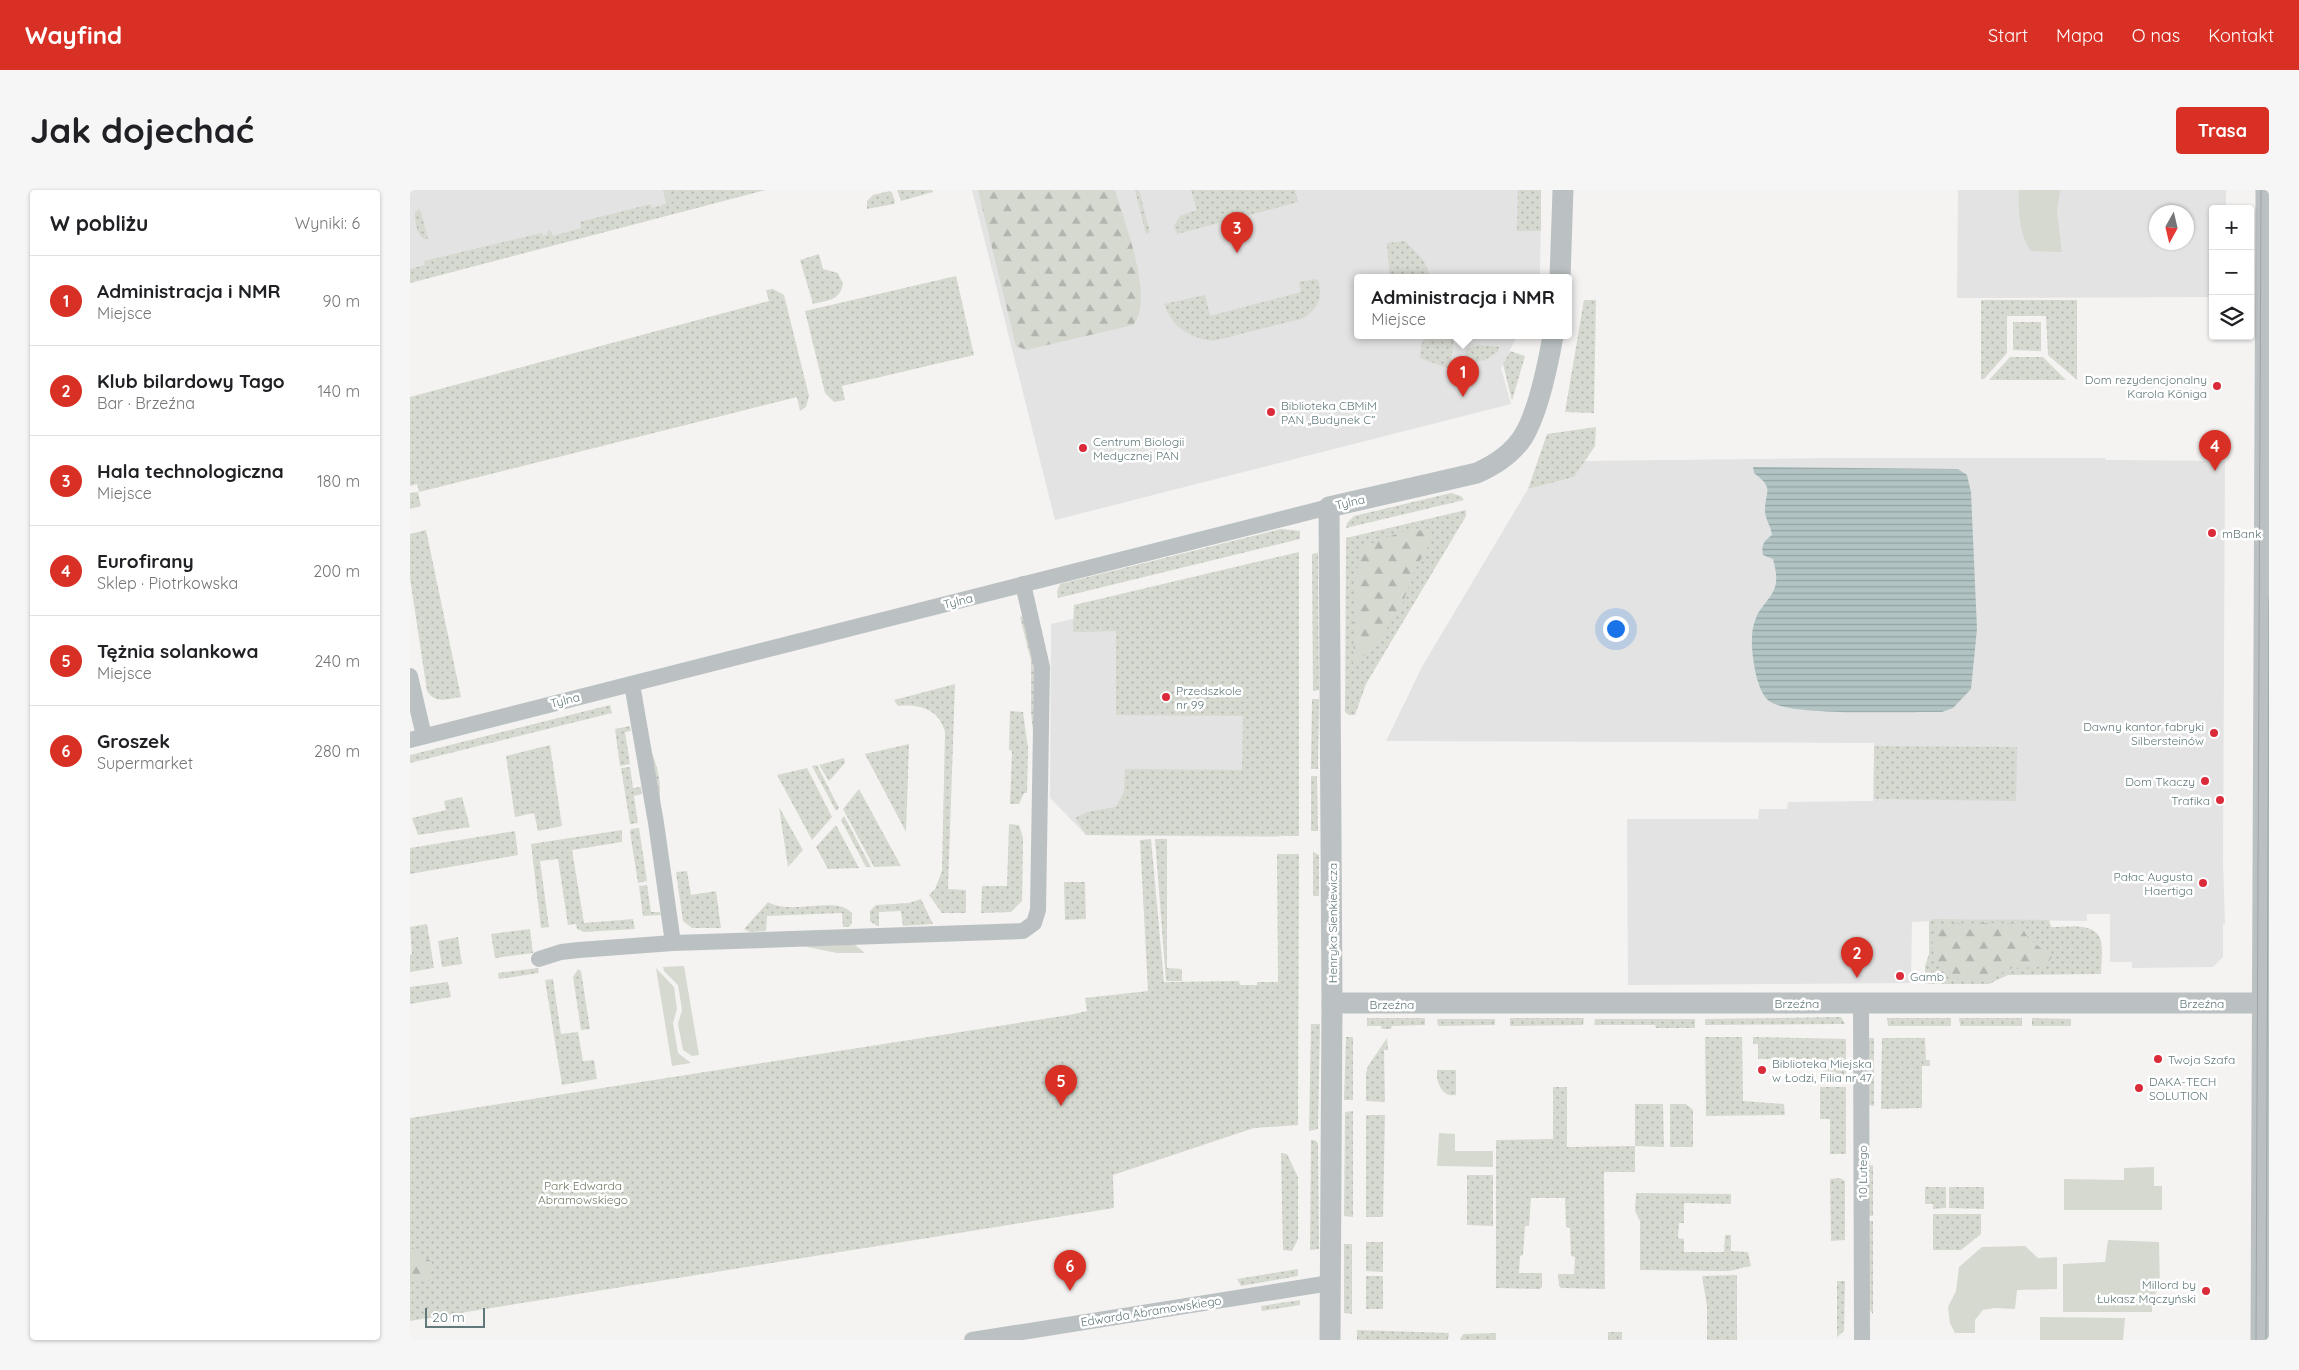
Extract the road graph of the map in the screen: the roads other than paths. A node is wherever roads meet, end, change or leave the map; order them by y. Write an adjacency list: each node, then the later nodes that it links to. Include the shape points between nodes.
1 (1563, 190): 3 (street)
2 (2266, 190): 14 (street)
3 (1560, 274)
4 (1552, 339): 5 (street, Tylna, via 1528,425 1515,447 1503,458 1477,473)
5 (1329, 507): 6 (street, Tylna); 12 (street, Henryka Sienkiewicza)
6 (1023, 584): 8 (street, Tylna); 10 (street, via 1042,667 1038,910 1034,923 1023,930)
7 (410, 676): 9 (street)
8 (632, 684): 9 (street, Tylna); 10 (street)
9 (417, 738)
10 (673, 943): 11 (street, via 561,952)
11 (539, 958)
12 (1332, 1003): 13 (street, Brzeźna); 15 (street, Henryka Sienkiewicza)
13 (1861, 1003): 14 (street, Brzeźna); 18 (street, 10 Lutego)
14 (2266, 1003): 19 (street)
15 (1330, 1283): 16 (street, Edwarda Abramowskiego); 17 (street, Henryka Sienkiewicza)
16 (972, 1340)
17 (1330, 1340)
18 (1862, 1340)
19 (2261, 1340)

